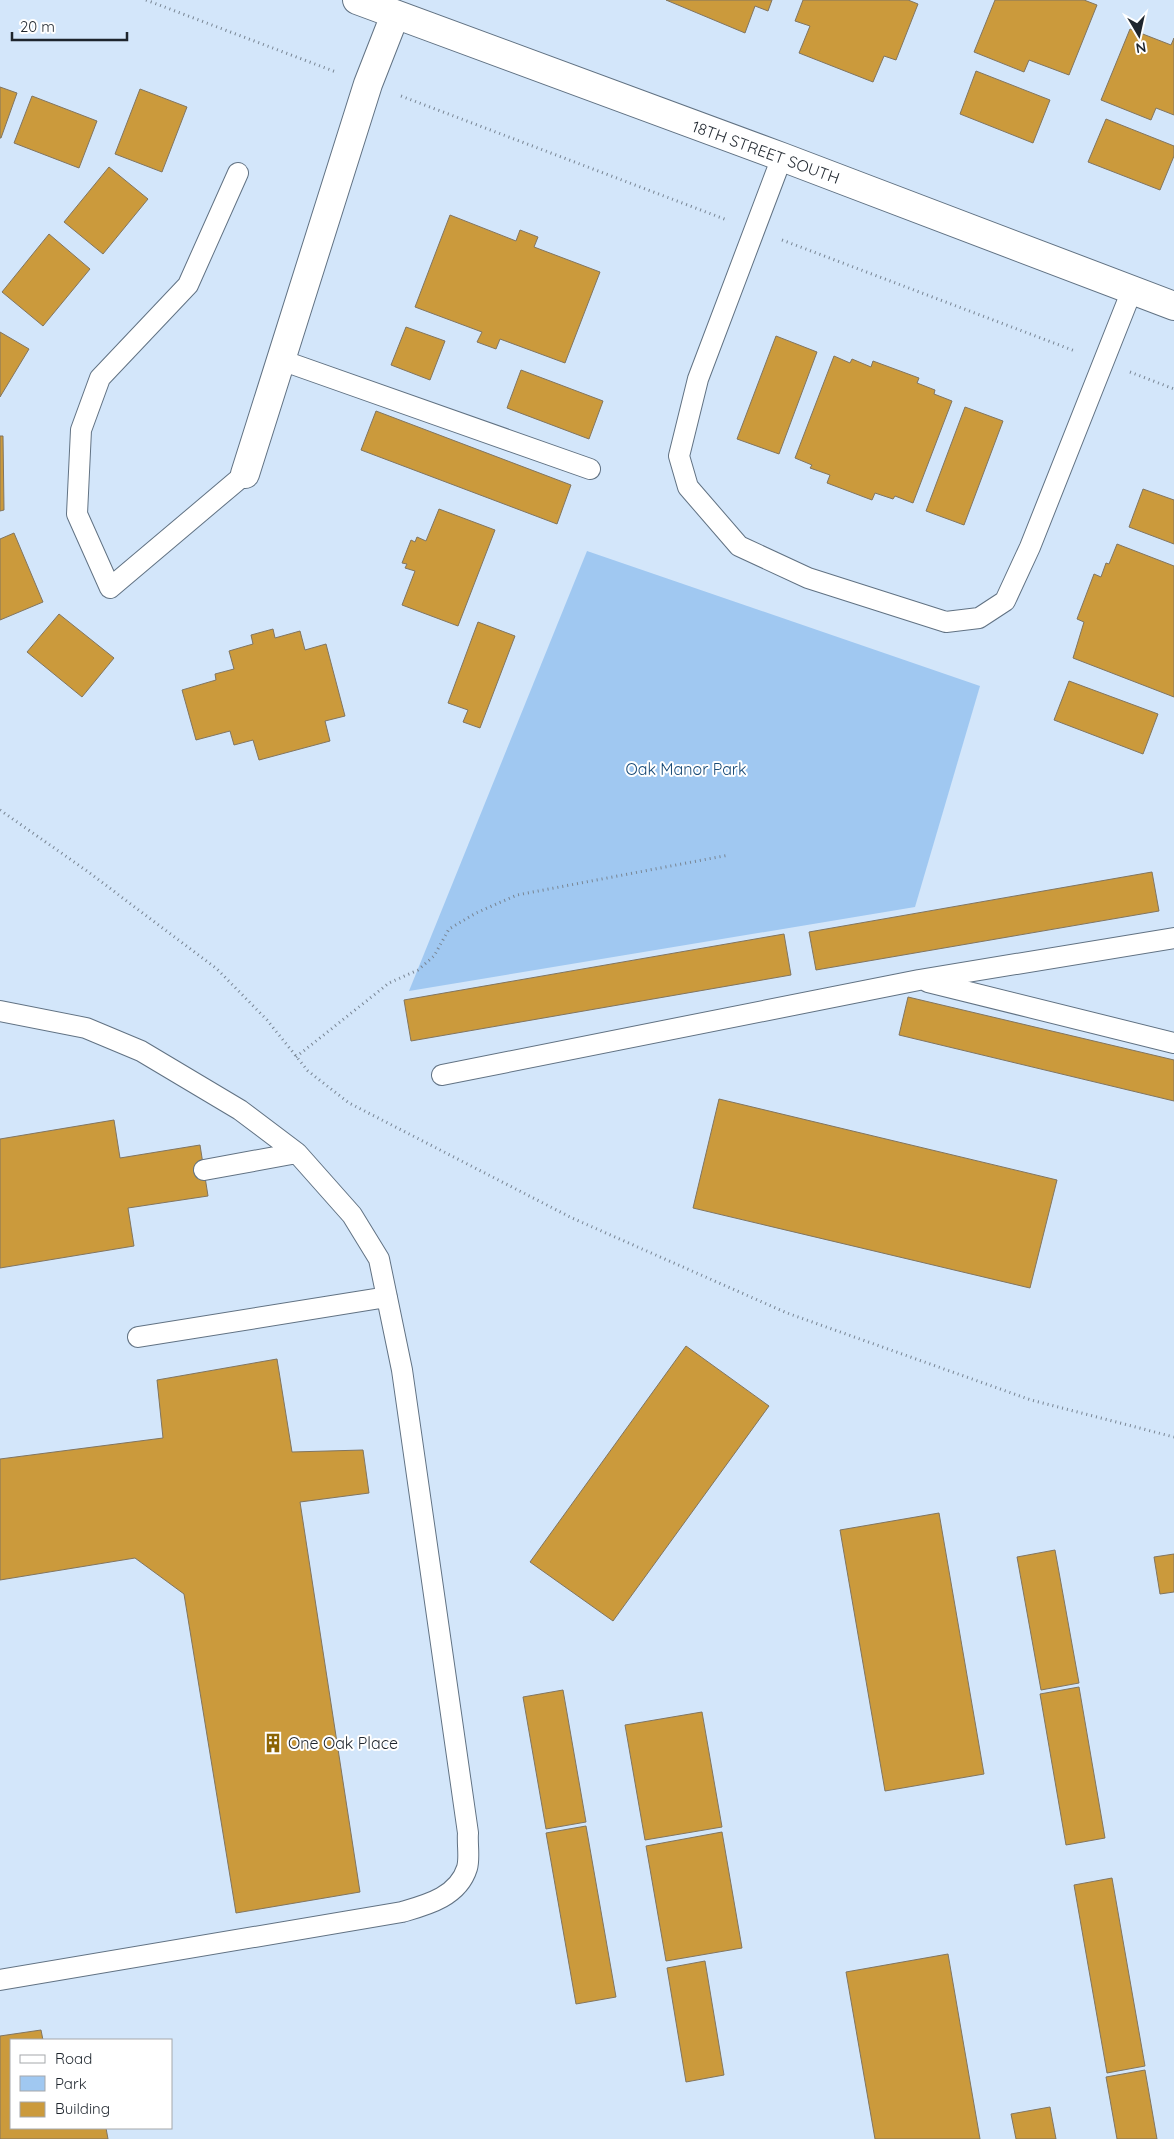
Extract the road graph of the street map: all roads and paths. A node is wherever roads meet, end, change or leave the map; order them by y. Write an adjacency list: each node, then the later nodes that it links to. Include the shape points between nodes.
1 (146, 0): 4 (path)
2 (357, 0): 3 (street, 18TH STREET SOUTH)
3 (395, 15): 4 (street); 5 (street, 18TH STREET SOUTH)
4 (368, 84): 7 (path); 10 (street)
5 (782, 157): 7 (lane); 8 (street, 18TH STREET SOUTH)
6 (238, 173): 14 (lane, via 188,285 100,378 82,430 77,514 110,588)
7 (754, 230): 11 (path); 11 (lane, via 698,378 679,456 688,487 739,546 808,578 946,622 979,618 1005,601)
8 (1132, 290): 9 (street, 18TH STREET SOUTH); 11 (lane)
9 (1174, 306)
10 (281, 360): 13 (lane); 14 (street)
11 (1104, 362): 12 (path)
12 (1174, 389)
13 (590, 469)
14 (244, 474)
15 (0, 810): 21 (path, via 217,969 267,1020)
16 (729, 855): 21 (path, via 516,895 449,929 434,956 418,970 389,983)
17 (1174, 938): 18 (lane)
18 (918, 980): 20 (lane); 22 (lane)
19 (0, 1011): 23 (lane, via 86,1028 141,1051 240,1110)
20 (1174, 1042)
21 (296, 1057): 27 (path, via 308,1071 349,1103 572,1218 787,1313 1031,1400)
22 (442, 1075)
23 (297, 1153): 24 (lane); 25 (lane, via 352,1215 380,1259)
24 (204, 1170)
25 (387, 1297): 26 (lane); 28 (lane, via 402,1370 464,1796 467,1868 456,1887 434,1903 402,1912)
26 (138, 1337)
27 (1174, 1437)
28 (0, 1980)

